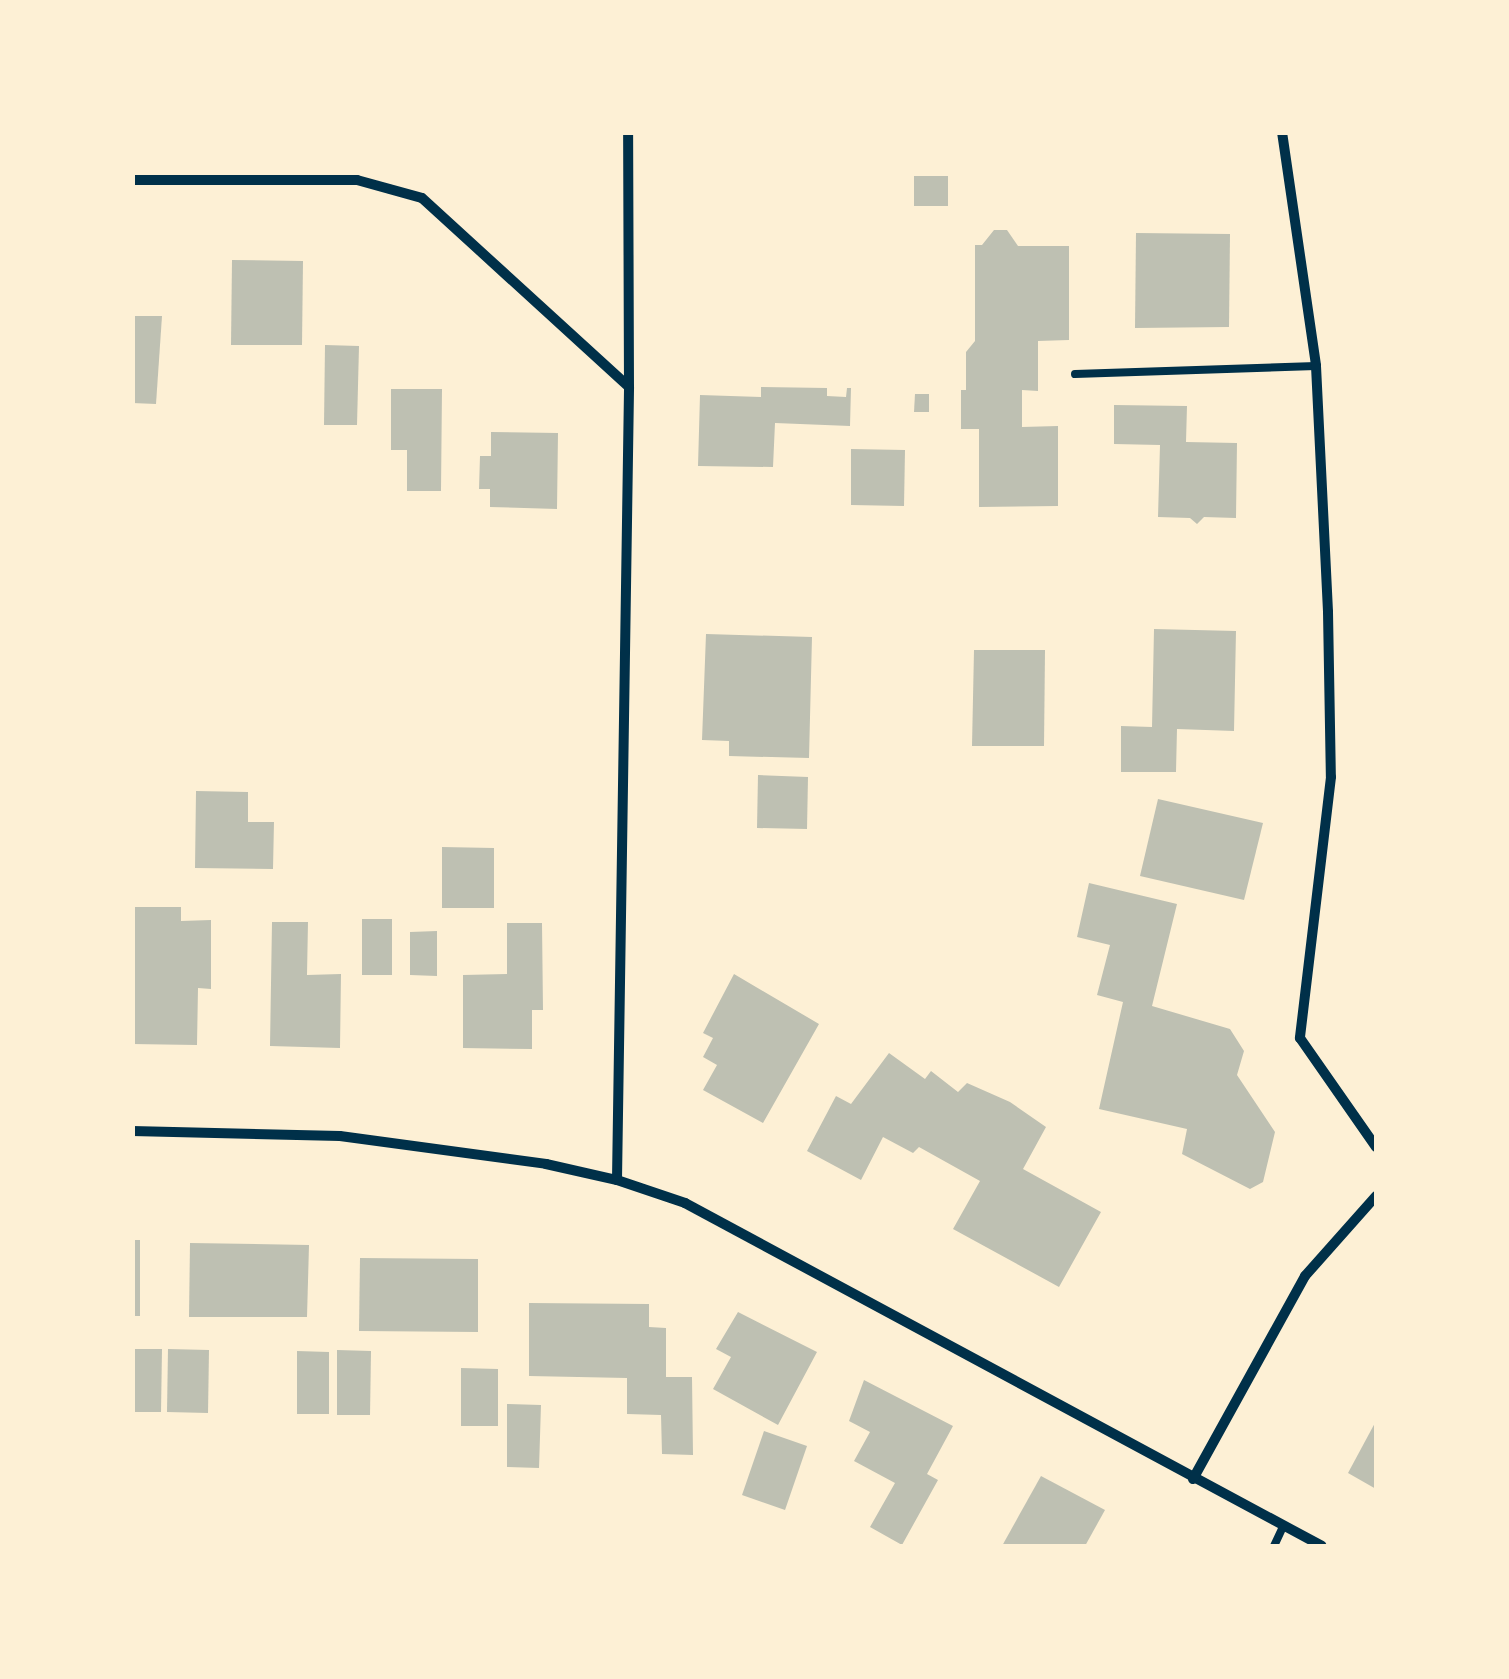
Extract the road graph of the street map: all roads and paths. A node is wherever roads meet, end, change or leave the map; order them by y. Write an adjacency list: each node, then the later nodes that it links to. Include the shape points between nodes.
1 (628, 132): 6 (street)
2 (1282, 132): 4 (street)
3 (132, 180): 6 (street, via 357,180 422,198)
4 (1316, 366): 5 (lane); 8 (street, via 1331,777 1300,1038)
5 (1075, 374)
6 (629, 387): 9 (street)
7 (132, 1130): 9 (street, via 340,1136)
8 (1376, 1147)
9 (617, 1180): 11 (street, via 686,1202)
10 (1376, 1196): 11 (street, via 1306,1276)
11 (1193, 1479): 12 (street)
12 (1284, 1525): 13 (lane); 14 (street)
13 (1274, 1546)
14 (1322, 1546)

